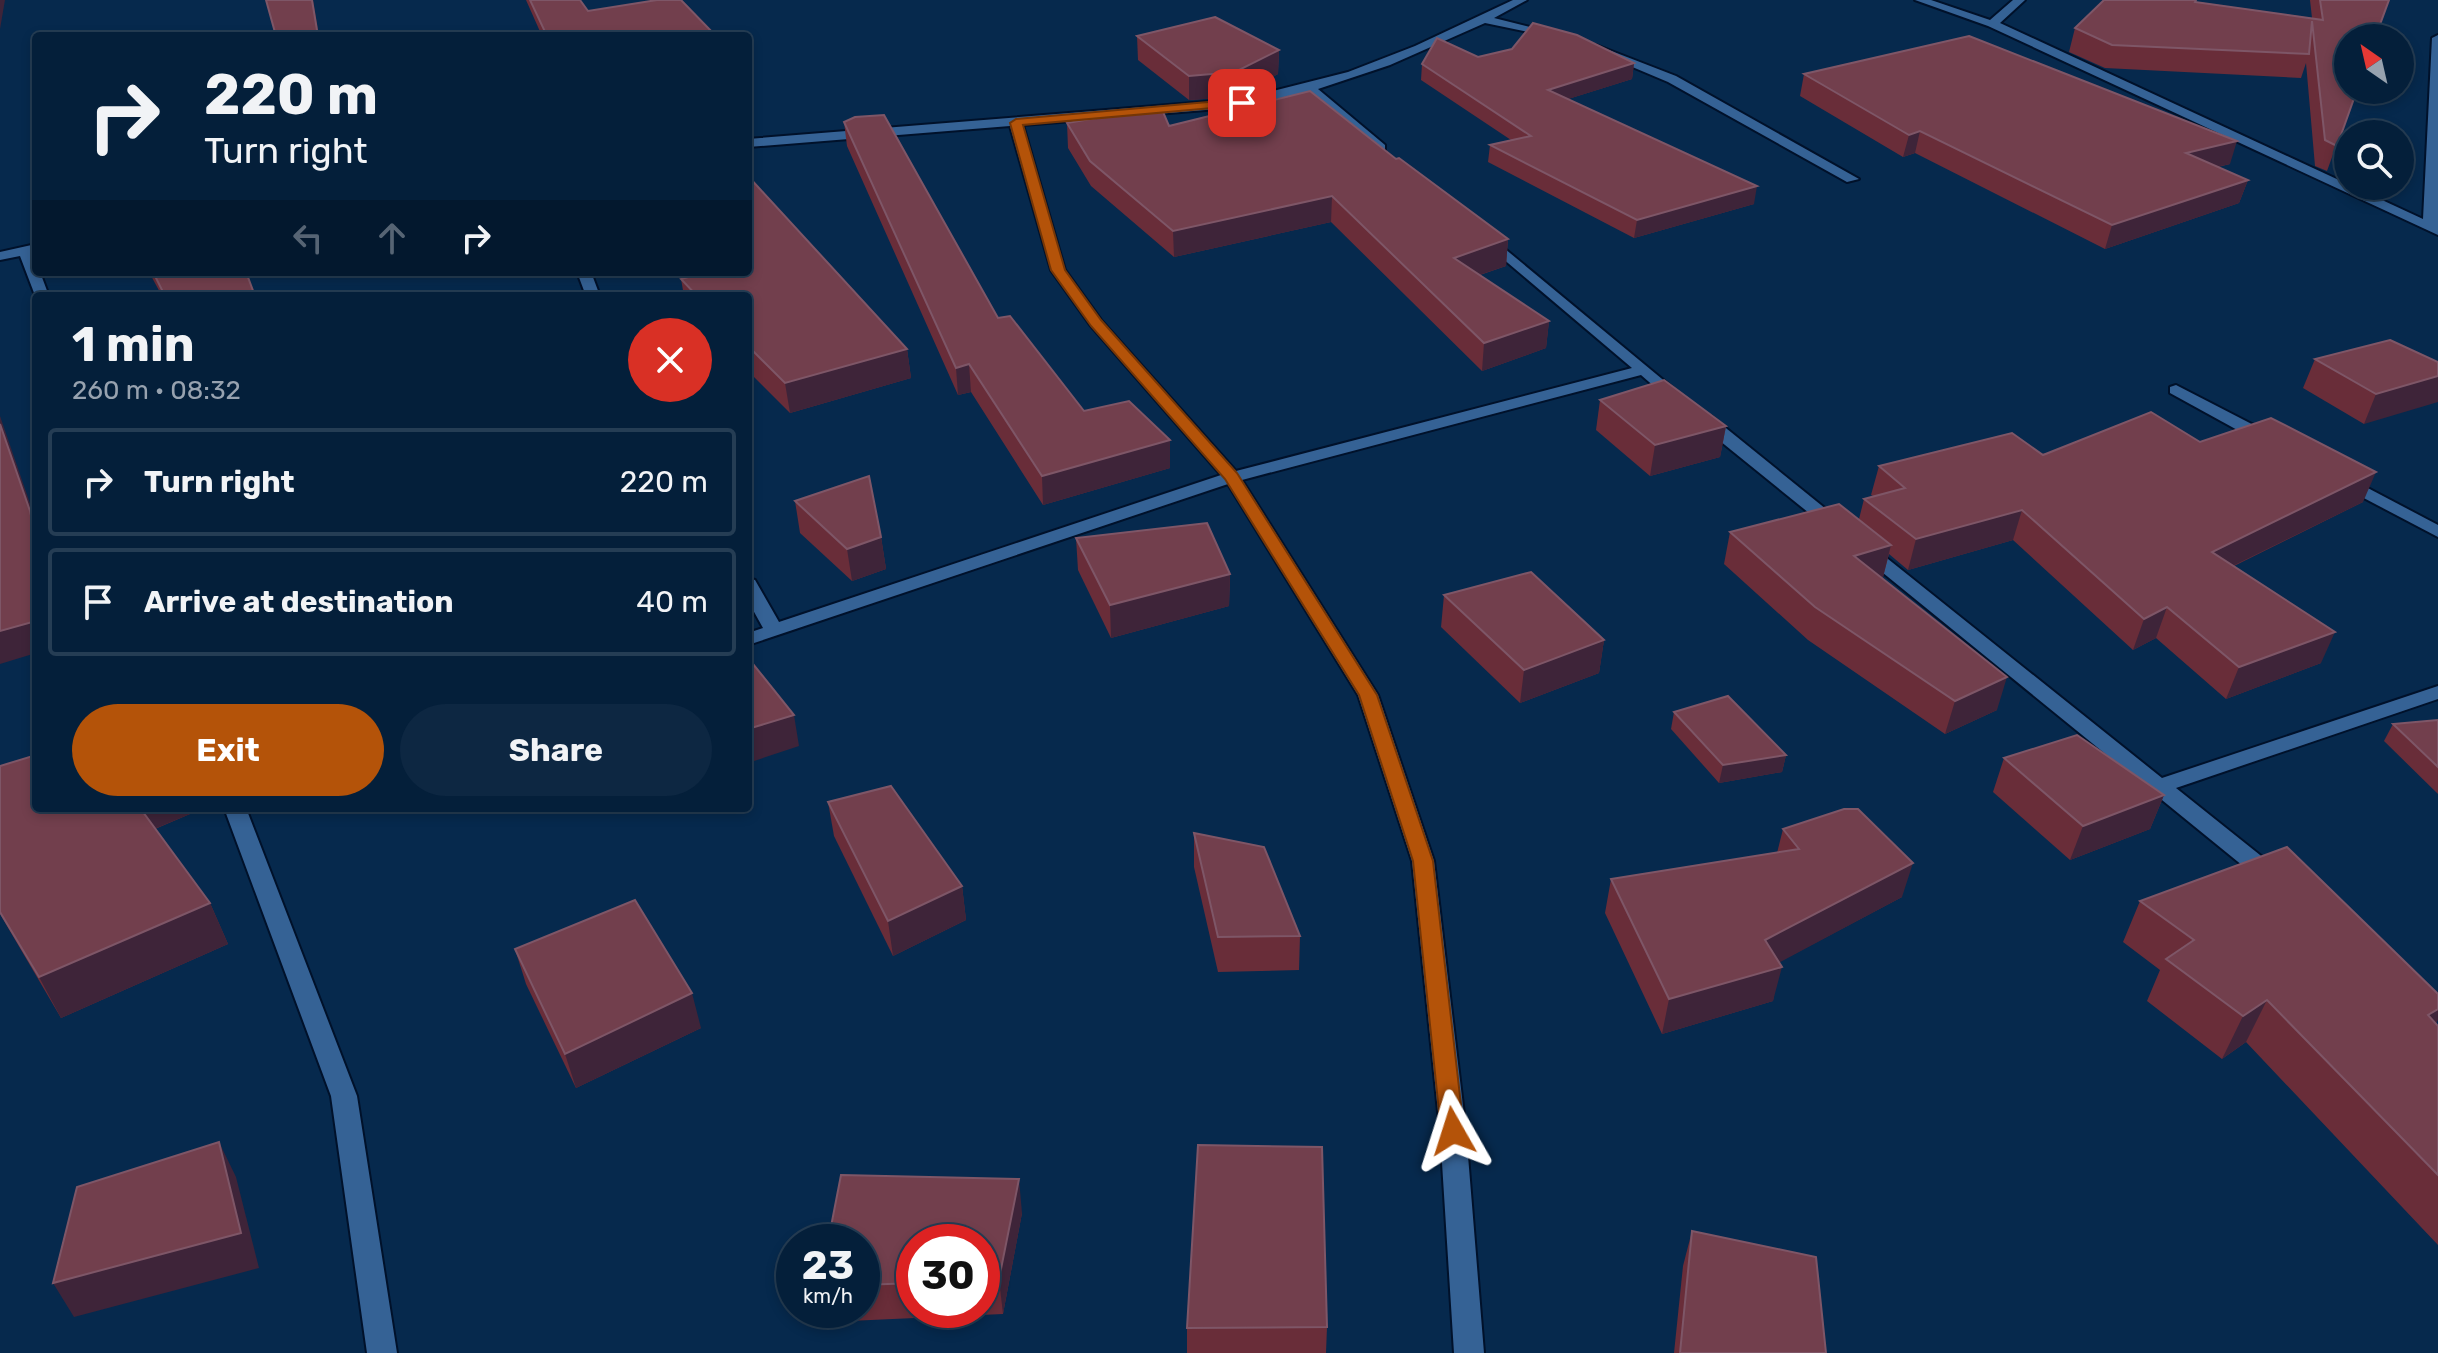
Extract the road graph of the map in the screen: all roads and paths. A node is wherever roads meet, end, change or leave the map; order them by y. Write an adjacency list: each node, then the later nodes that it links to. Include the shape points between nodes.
1 (1522, 0): 4 (street)
2 (1920, 0): 5 (street)
3 (2020, 0): 5 (street)
4 (1484, 19): 7 (street, via 1397,61); 11 (street, via 1574,42 1672,79)
5 (1992, 24): 13 (street)
6 (2438, 38): 13 (street)
7 (1310, 89): 8 (street, via 1242,103); 10 (street)
8 (1016, 123): 9 (street); 20 (street, via 1058,270 1096,323)
9 (752, 143)
10 (1393, 159)
11 (1852, 179)
12 (1476, 229): 16 (street)
13 (2434, 229)
14 (31, 250): 15 (street)
15 (0, 256)
16 (1643, 370): 20 (street); 26 (street)
17 (2176, 390): 18 (street)
18 (2286, 450)
19 (2328, 472): 21 (street)
20 (1232, 477): 23 (street); 30 (street, via 1368,695 1423,861 1453,1131)
21 (2438, 532)
22 (752, 591): 23 (street)
23 (774, 630): 24 (street)
24 (752, 638)
25 (2438, 692): 26 (street)
26 (2160, 786): 28 (street)
27 (239, 812): 29 (street, via 344,1096)
28 (2293, 893)
29 (382, 1353)
30 (1469, 1353)

